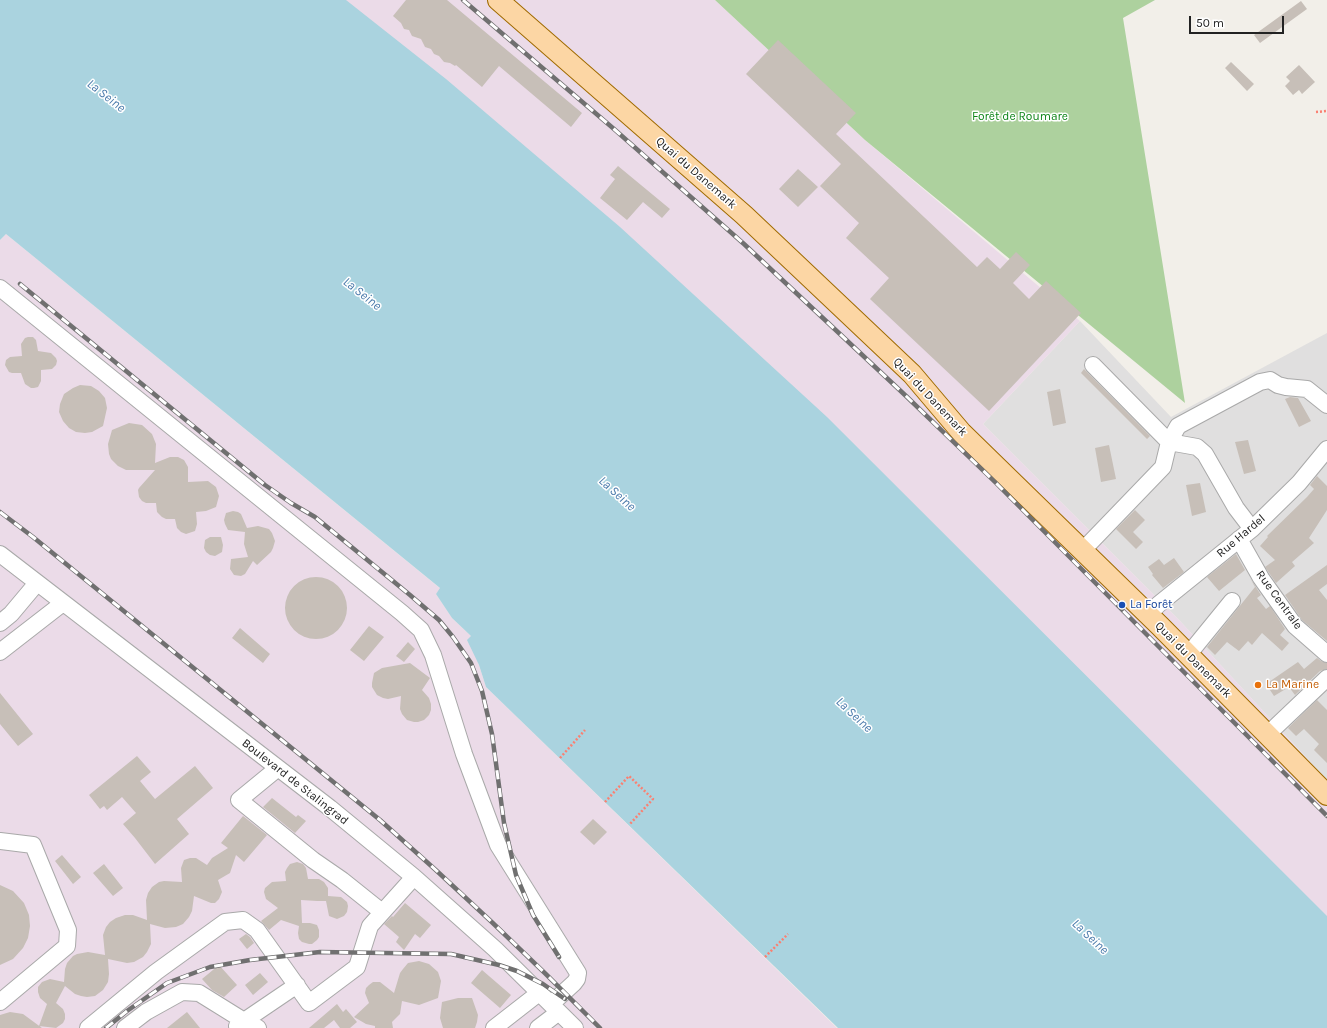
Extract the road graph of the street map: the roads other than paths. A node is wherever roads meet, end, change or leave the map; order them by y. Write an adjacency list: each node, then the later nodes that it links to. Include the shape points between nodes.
1 (498, 0): 9 (main road, Quai du Danemark, via 755,225 912,374 962,433)
2 (0, 288): 29 (street, via 421,630 433,655 464,754 498,845 578,973 577,979)
3 (1093, 365): 5 (street)
4 (1327, 405): 5 (street, via 1307,389 1286,387 1270,380 1260,382 1178,426)
5 (1169, 442): 7 (street, via 1197,447 1205,454 1236,508); 9 (street, via 1163,467)
6 (1327, 449): 7 (street, Rue Hardel, via 1299,483)
7 (1252, 529): 8 (street, Rue Hardel)
8 (1239, 539): 14 (street, Rue Hardel); 17 (street, Rue Centrale, via 1261,578 1296,626)
9 (1083, 550): 14 (main road, Quai du Danemark)
10 (0, 554): 11 (street, Boulevard de Stalingrad)
11 (37, 582): 13 (street, Boulevard de Stalingrad); 15 (street, via 11,614)
12 (1232, 601): 18 (street)
13 (63, 603): 16 (street); 21 (street, Boulevard de Stalingrad)
14 (1148, 615): 18 (main road, Quai du Danemark)
15 (0, 623)
16 (0, 652)
17 (1327, 654)
18 (1188, 655): 20 (main road, Quai du Danemark)
19 (1327, 678): 20 (street)
20 (1268, 734): 22 (main road, Quai du Danemark)
21 (278, 768): 24 (street, Boulevard de Stalingrad); 25 (street, via 239,800)
22 (1324, 786)
23 (0, 841): 28 (street, via 33,845 68,930 67,946)
24 (414, 878): 25 (street); 27 (street, Boulevard de Stalingrad, via 495,949)
25 (382, 912): 26 (street, via 370,926 357,968 309,1003)
26 (296, 985): 30 (street); 31 (street, via 257,930 243,920 225,922 156,972)
27 (540, 993): 29 (street, Boulevard de Stalingrad); 34 (street)
28 (0, 1002)
29 (555, 1008): 35 (street); 36 (street, Boulevard de Stalingrad)
30 (239, 1024): 32 (street, via 199,993 182,992 146,1012); 33 (street)
31 (88, 1028)
32 (125, 1028)
33 (258, 1028)
34 (494, 1028)
35 (538, 1028)
36 (575, 1028)

